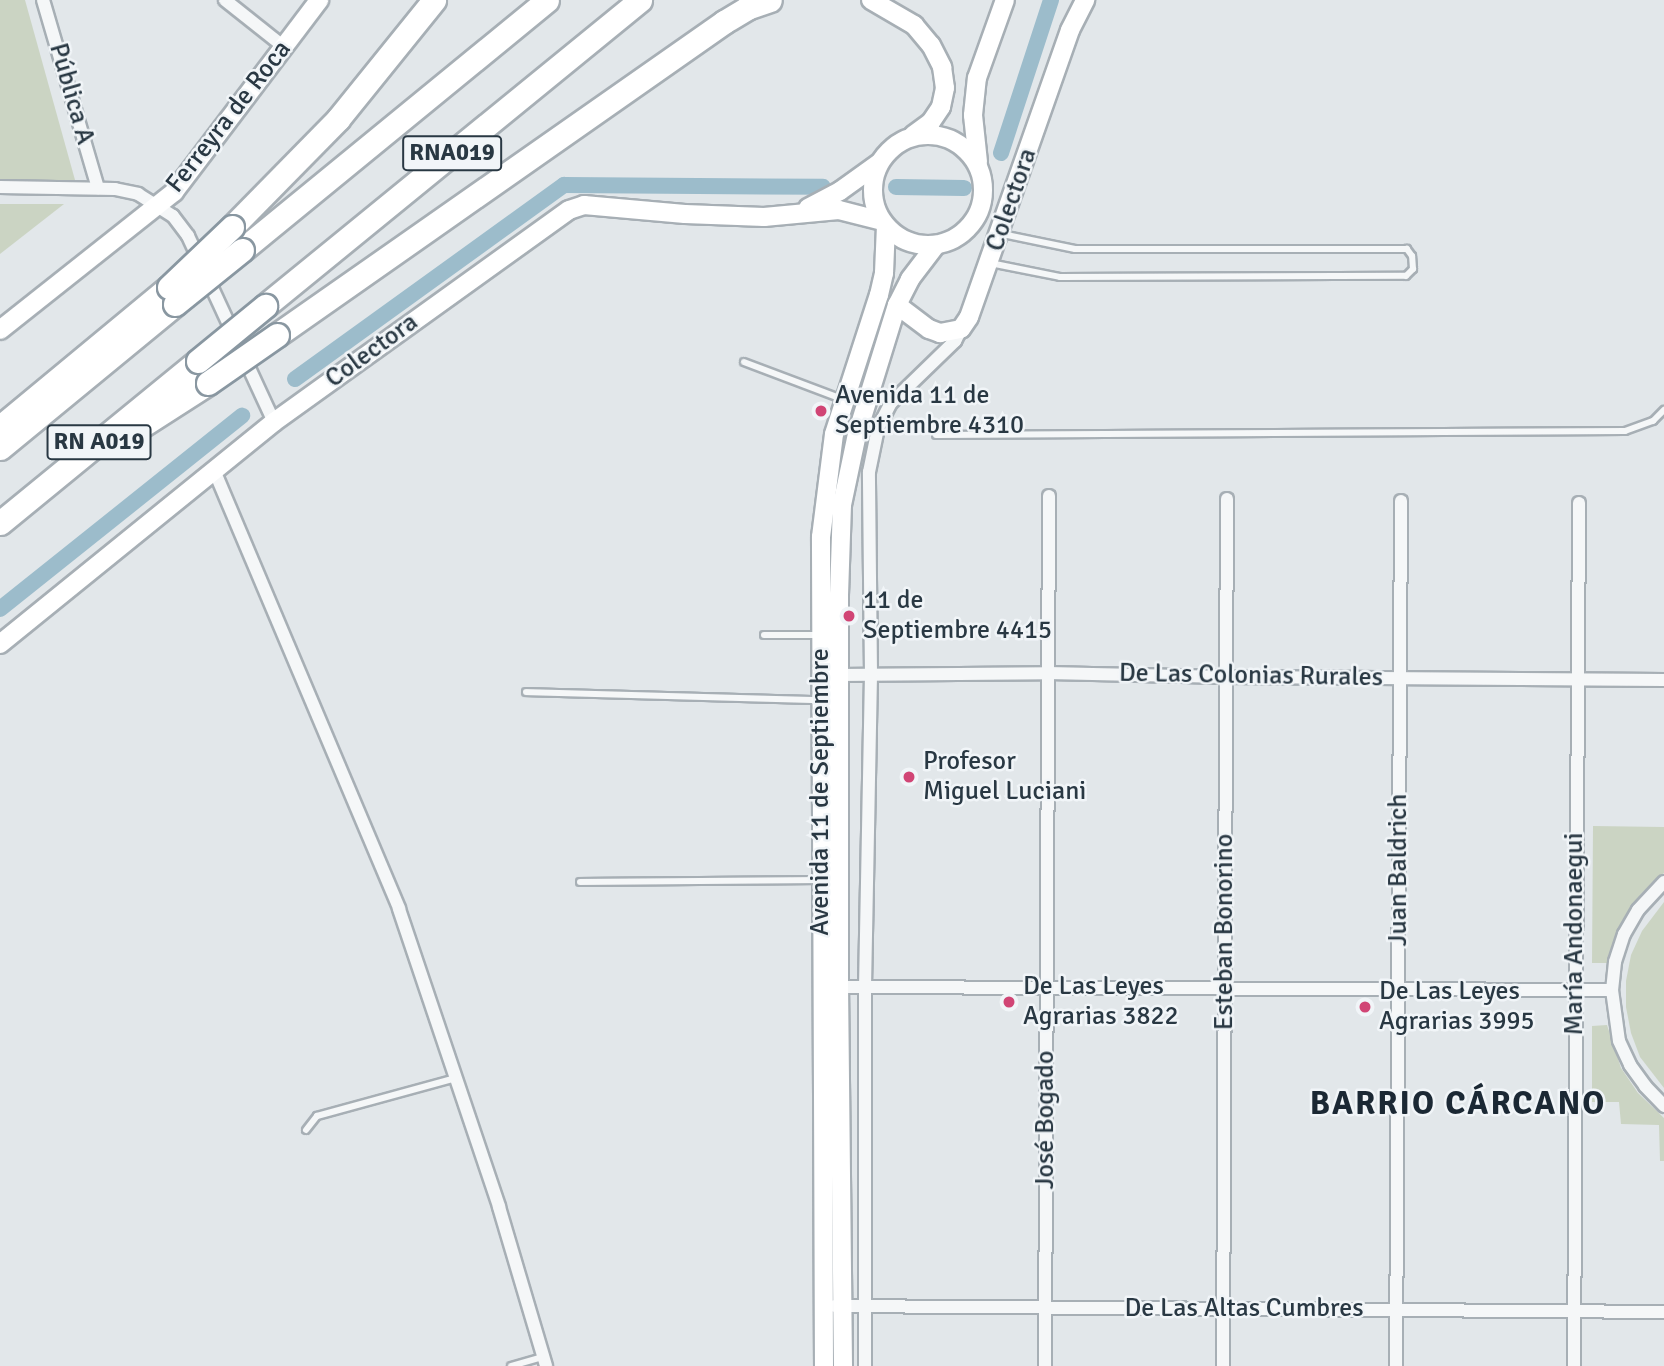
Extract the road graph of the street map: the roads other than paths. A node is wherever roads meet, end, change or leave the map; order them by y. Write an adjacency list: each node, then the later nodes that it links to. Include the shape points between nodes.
1 (43, 0): 16 (street, Pública A)
2 (225, 0): 11 (street)
3 (319, 0): 11 (main road, Ferreyra de Roca)
4 (434, 0): 23 (highway, bridge, via 338,119)
5 (547, 0): 23 (highway, RNA019, bridge, via 242,250)
6 (640, 0): 27 (highway, RNA019, bridge)
7 (770, 0): 36 (highway, bridge, via 715,28 163,414)
8 (871, 0): 12 (main road, via 914,25 942,67 945,88 941,107 931,122)
9 (1005, 0): 14 (main road, via 981,62 974,95)
10 (1085, 0): 20 (main road, Colectora, via 1070,30)
11 (284, 47): 17 (main road, Ferreyra de Roca, via 193,170)
12 (909, 138): 13 (main road); 14 (main road, via 928,135 955,142 970,153)
13 (880, 161): 18 (main road, Colectora, via 840,191); 19 (main road, via 872,192)
14 (979, 169): 21 (main road, via 984,193 976,217 960,236)
15 (0, 187): 16 (street)
16 (99, 188): 17 (street, via 138,194)
17 (158, 206): 26 (main road, Ferreyra de Roca); 31 (street, via 173,216 188,236)
18 (799, 212): 19 (main road, Colectora, via 839,210); 31 (main road, Colectora, via 729,216 584,205 569,210)
19 (884, 224): 21 (main road, via 909,242); 29 (main road, Avenida 11 de Septiembre, via 884,273)
20 (1000, 234): 22 (main road, Colectora); 22 (lane, via 1074,249 1407,249 1412,269 1406,276 1060,277)
21 (936, 245): 24 (main road, Avenida 11 de Septiembre)
22 (990, 263): 25 (main road, Colectora, via 974,309)
23 (172, 295): 32 (highway); 34 (highway, RN A019)
24 (897, 305): 25 (main road, via 929,329 940,333); 47 (main road, Avenida 11 de Septiembre, via 848,467 842,505)
25 (961, 329): 45 (street, via 955,341 890,404 871,454)
26 (0, 330)
27 (198, 361): 36 (highway, RN A019)
28 (744, 362): 29 (lane)
29 (843, 400): 43 (main road, Avenida 11 de Septiembre, via 824,504)
30 (1664, 410): 33 (lane, via 1639,429 1625,430)
31 (274, 422): 35 (main road, Colectora)
32 (0, 427)
33 (936, 435)
34 (0, 448)
35 (214, 470): 44 (main road, Colectora); 64 (street, via 399,909)
36 (50, 482): 41 (highway, RN A019)
37 (1049, 496): 46 (street, José Bogado)
38 (1227, 499): 48 (street, Esteban Bonorino)
39 (1401, 501): 49 (street, Juan Baldrich)
40 (1579, 503): 50 (street, María Andonaegui)
41 (0, 523)
42 (764, 635): 43 (lane)
43 (820, 635): 53 (main road, Avenida 11 de Septiembre)
44 (0, 644)
45 (871, 673): 46 (street, De Las Colonias Rurales); 47 (street, De Las Colonias Rurales); 58 (street)
46 (1048, 673): 48 (street, De Las Colonias Rurales); 59 (street, José Bogado)
47 (839, 675): 57 (main road, Avenida 11 de Septiembre)
48 (1226, 677): 49 (street, De Las Colonias Rurales); 60 (street, Esteban Bonorino)
49 (1400, 678): 50 (street, De Las Colonias Rurales); 61 (street, Juan Baldrich)
50 (1578, 680): 51 (street, De Las Colonias Rurales); 62 (street, María Andonaegui)
51 (1664, 680)
52 (526, 692): 53 (lane)
53 (820, 700): 54 (main road, Avenida 11 de Septiembre)
54 (821, 880): 55 (lane); 57 (main road, Avenida 11 de Septiembre)
55 (580, 882)
56 (1664, 882): 63 (street, via 1638,910 1624,934)
57 (830, 986): 58 (street); 67 (main road, Avenida 11 de Septiembre)
58 (865, 987): 59 (street); 68 (street)
59 (1047, 988): 60 (street); 69 (street, José Bogado)
60 (1225, 988): 61 (street); 70 (street, Esteban Bonorino)
61 (1399, 989): 62 (street); 71 (street, Juan Baldrich)
62 (1574, 990): 63 (street); 72 (street, María Andonaegui)
63 (1612, 990): 65 (street, via 1613,1016 1625,1053 1644,1086)
64 (457, 1077): 66 (lane, via 317,1116); 74 (street)
65 (1664, 1106)
66 (306, 1130)
67 (833, 1306): 68 (street, De Las Altas Cumbres); 76 (main road, Avenida 11 de Septiembre); 77 (main road, Avenida 11 de Septiembre)
68 (865, 1306): 69 (street, De Las Altas Cumbres); 78 (street)
69 (1045, 1307): 70 (street, De Las Altas Cumbres); 79 (street, José Bogado)
70 (1223, 1309): 71 (street, De Las Altas Cumbres); 80 (street, Esteban Bonorino)
71 (1397, 1310): 72 (street, De Las Altas Cumbres); 81 (street, Juan Baldrich)
72 (1574, 1311): 73 (street, De Las Altas Cumbres); 82 (street, María Andonaegui)
73 (1664, 1312)
74 (544, 1361): 75 (lane)
75 (511, 1366)
76 (824, 1366)
77 (843, 1366)
78 (865, 1366)
79 (1045, 1366)
80 (1223, 1366)
81 (1396, 1366)
82 (1574, 1366)

